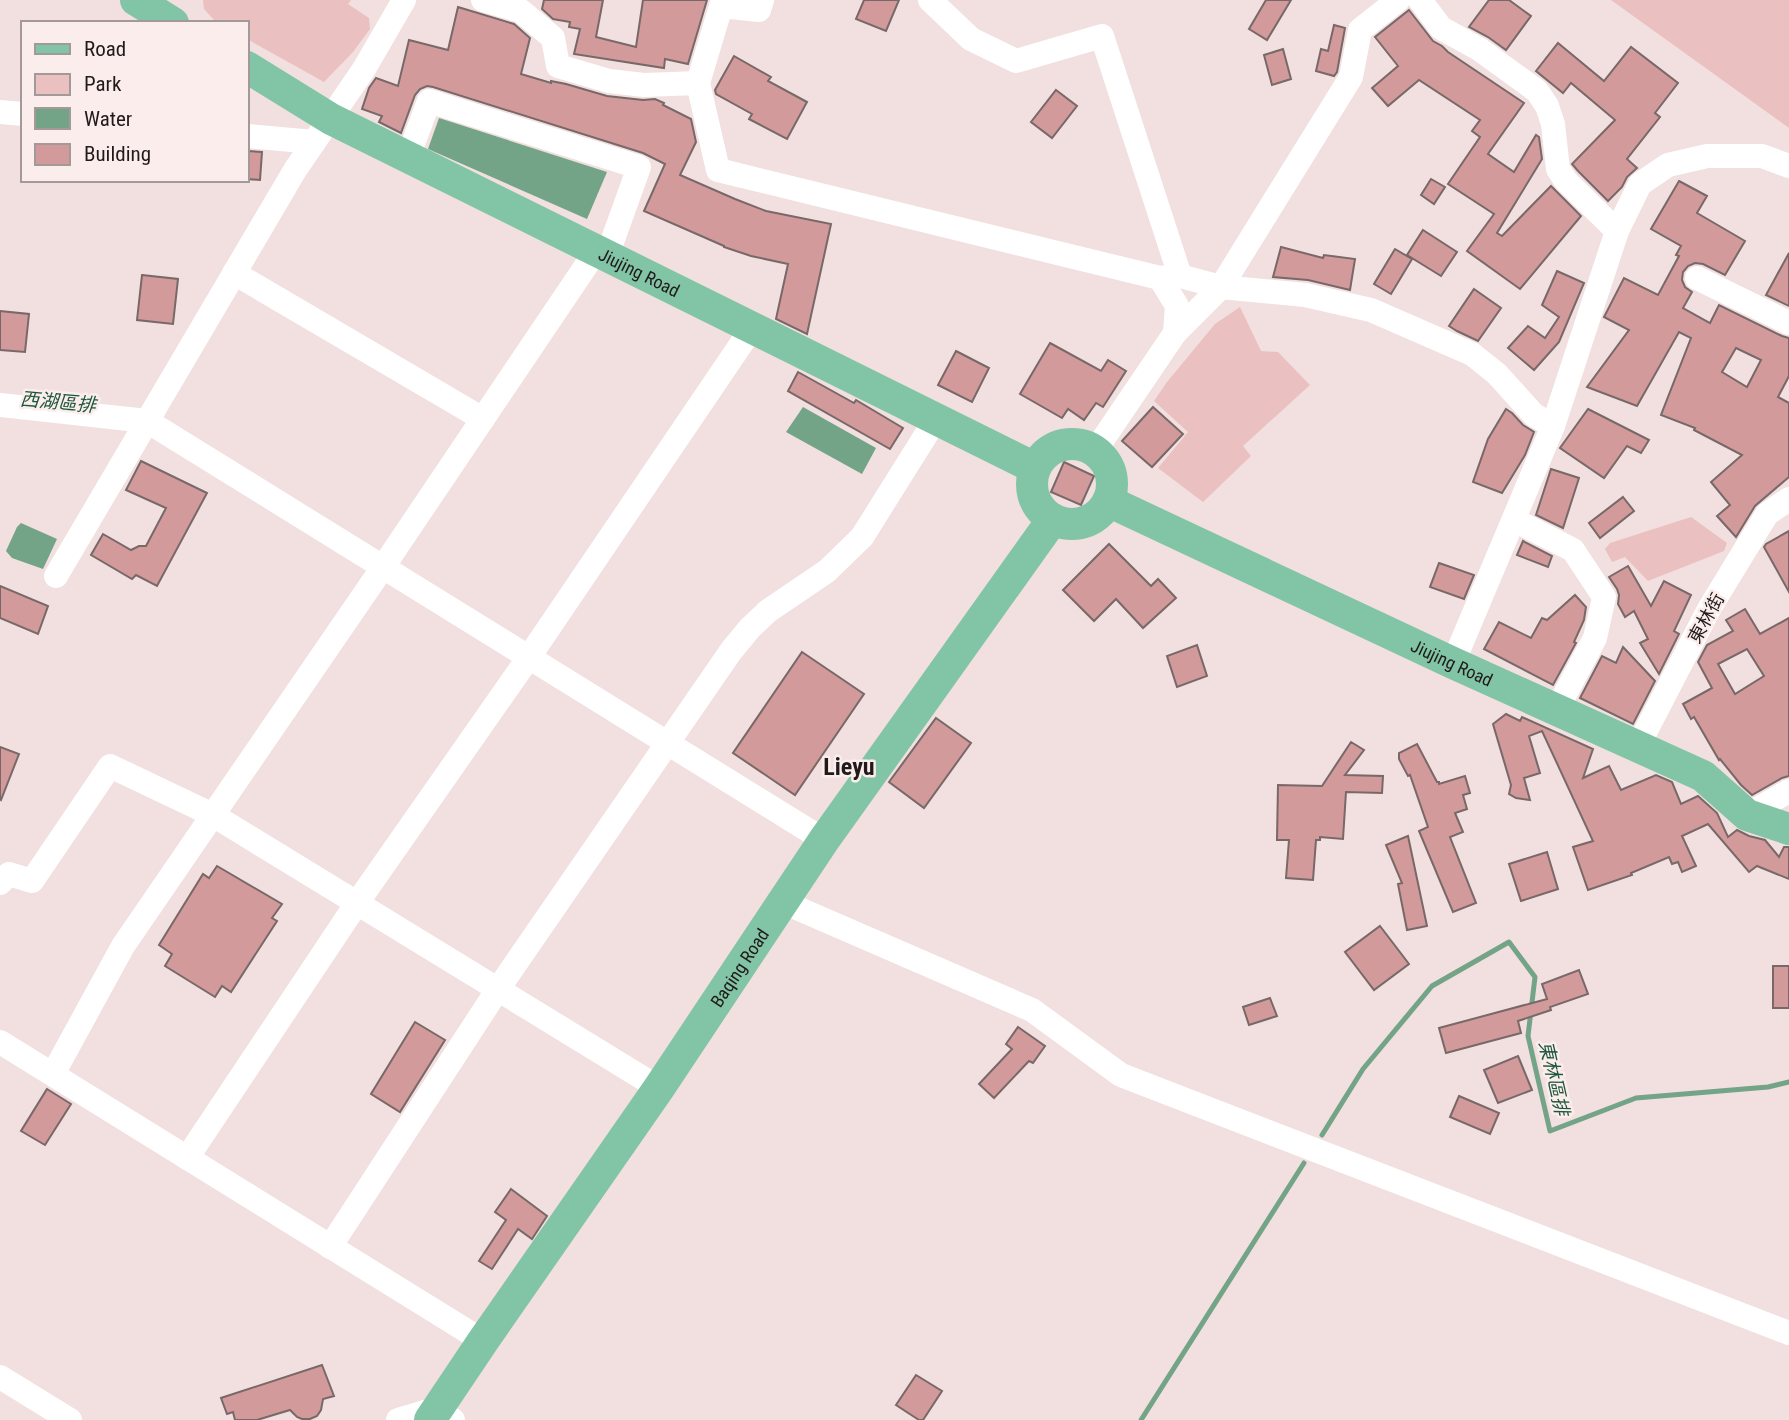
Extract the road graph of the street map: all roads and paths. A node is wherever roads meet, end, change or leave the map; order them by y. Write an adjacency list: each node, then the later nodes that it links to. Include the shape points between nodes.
1 (136, 0): 8 (main road)
2 (404, 0): 13 (street)
3 (482, 0): 10 (street, via 521,11 553,38 558,65 609,81)
4 (762, 0): 10 (street, via 759,10 721,6)
5 (930, 0): 20 (street, via 971,39 1016,61 1102,36)
6 (1398, 0): 22 (street, via 1360,30 1351,77)
7 (1420, 0): 17 (street, via 1441,28 1479,48 1537,91 1553,124 1558,169)
8 (170, 21)
9 (248, 68): 13 (main road, Jiujing Road)
10 (698, 83): 20 (street, via 718,170)
11 (0, 112): 12 (street)
12 (21, 114)
13 (323, 131): 14 (street); 15 (main road, Jiujing Road); 19 (street)
14 (248, 136)
15 (408, 157): 18 (main road, Jiujing Road); 18 (street, via 429,101 639,167)
16 (1789, 166): 17 (street, via 1762,156 1707,156 1668,165 1640,184)
17 (1617, 231): 30 (street)
18 (602, 253): 24 (main road, Jiujing Road); 27 (street)
19 (234, 273): 27 (street); 29 (street)
20 (1170, 277): 22 (street); 25 (street, via 1177,306)
21 (1698, 278): 23 (street)
22 (1221, 286): 25 (street); 30 (street, via 1305,295 1371,310 1472,354 1534,415)
23 (1789, 323)
24 (752, 328): 28 (main road, Jiujing Road); 39 (street)
25 (1175, 333): 31 (street)
26 (0, 405): 29 (street)
27 (483, 419): 37 (street)
28 (936, 419): 32 (main road, Jiujing Road); 42 (street, via 862,537 827,572 750,628)
29 (147, 421): 37 (street); 38 (street)
30 (1553, 426): 36 (street)
31 (1095, 451): 32 (main road, via 1060,445); 34 (main road, via 1112,479)
32 (1035, 468): 35 (main road, via 1032,492 1043,513)
33 (1789, 499): 43 (street, 東林街, via 1768,514 1709,609)
34 (1108, 501): 35 (main road, via 1101,512 1078,523); 40 (main road, Jiujing Road)
35 (1053, 519): 48 (main road, Baqing Road)
36 (1514, 520): 40 (street); 41 (street, via 1573,550 1604,597 1595,638)
37 (383, 567): 39 (street); 45 (street)
38 (56, 576)
39 (529, 657): 42 (street); 51 (street)
40 (1453, 663): 41 (main road, Jiujing Road)
41 (1556, 711): 43 (main road, Jiujing Road)
42 (667, 743): 48 (street); 52 (street)
43 (1637, 748): 46 (main road, Jiujing Road, via 1703,776)
44 (1789, 791): 46 (street)
45 (213, 815): 49 (street, via 110,766 32,881 9,874); 51 (street); 54 (street, via 123,946)
46 (1748, 816): 47 (main road, Jiujing Road)
47 (1789, 829)
48 (824, 840): 50 (main road, Baqing Road)
49 (0, 883)
50 (783, 902): 55 (main road, Baqing Road); 58 (street, via 1032,1010 1121,1074)
51 (357, 903): 52 (street); 56 (street)
52 (498, 989): 55 (street); 57 (street)
53 (0, 1042): 54 (street)
54 (53, 1074): 56 (street)
55 (659, 1088): 59 (main road, Baqing Road)
56 (187, 1158): 57 (street)
57 (330, 1247): 59 (street)
58 (1789, 1333)
59 (482, 1341): 61 (main road, Baqing Road)
60 (0, 1377): 62 (street)
61 (440, 1416): 63 (street)
62 (70, 1420)
63 (398, 1420)

